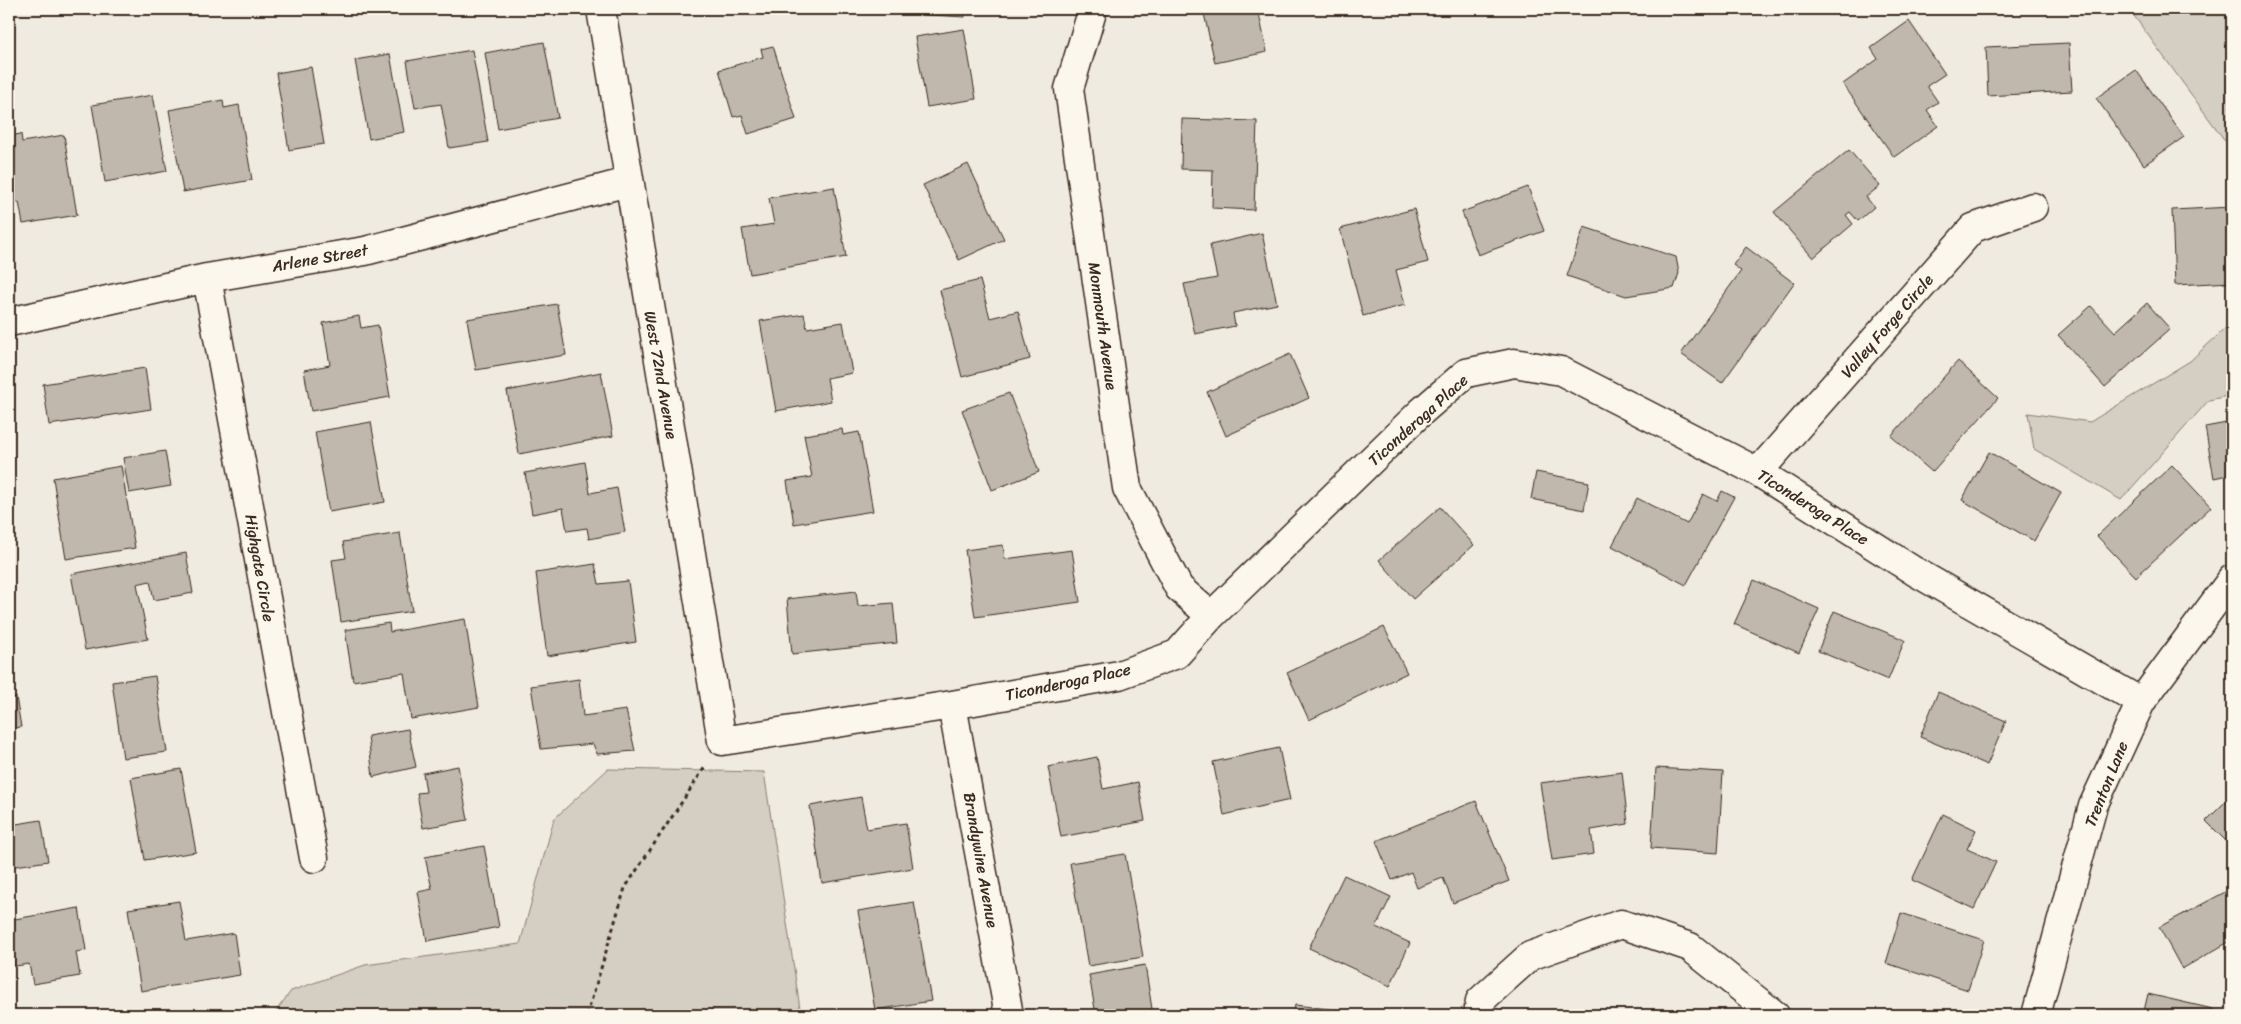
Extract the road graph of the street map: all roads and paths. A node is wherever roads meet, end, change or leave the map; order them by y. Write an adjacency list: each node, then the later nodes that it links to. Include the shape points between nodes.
1 (601, 9): 3 (street, West 72nd Avenue)
2 (1092, 12): 9 (street, Monmouth Avenue, via 1069,89 1127,488 1180,588)
3 (628, 182): 5 (street, Arlene Street, via 365,251); 12 (street, West 72nd Avenue)
4 (2033, 207): 7 (street, Valley Forge Circle, via 1973,228)
5 (207, 278): 6 (street, Arlene Street); 13 (street, Highgate Circle)
6 (9, 322)
7 (1758, 472): 9 (street, Ticonderoga Place, via 1561,372 1514,363 1466,373 1421,412); 10 (street, Ticonderoga Place, via 1914,571)
8 (2232, 579): 10 (street, Trenton Lane)
9 (1211, 616): 11 (street, Ticonderoga Place, via 1177,654 1119,675)
10 (2141, 702): 18 (street, Trenton Lane, via 2093,806)
11 (952, 705): 12 (street, Ticonderoga Place); 15 (street, Brandywine Avenue)
12 (722, 741): 14 (path, via 625,888)
13 (314, 858)
14 (587, 1015)
15 (1009, 1015)
16 (1478, 1015): 17 (street, via 1480,1001 1530,956 1622,924 1690,947)
17 (1775, 1015)
18 (2036, 1015)

